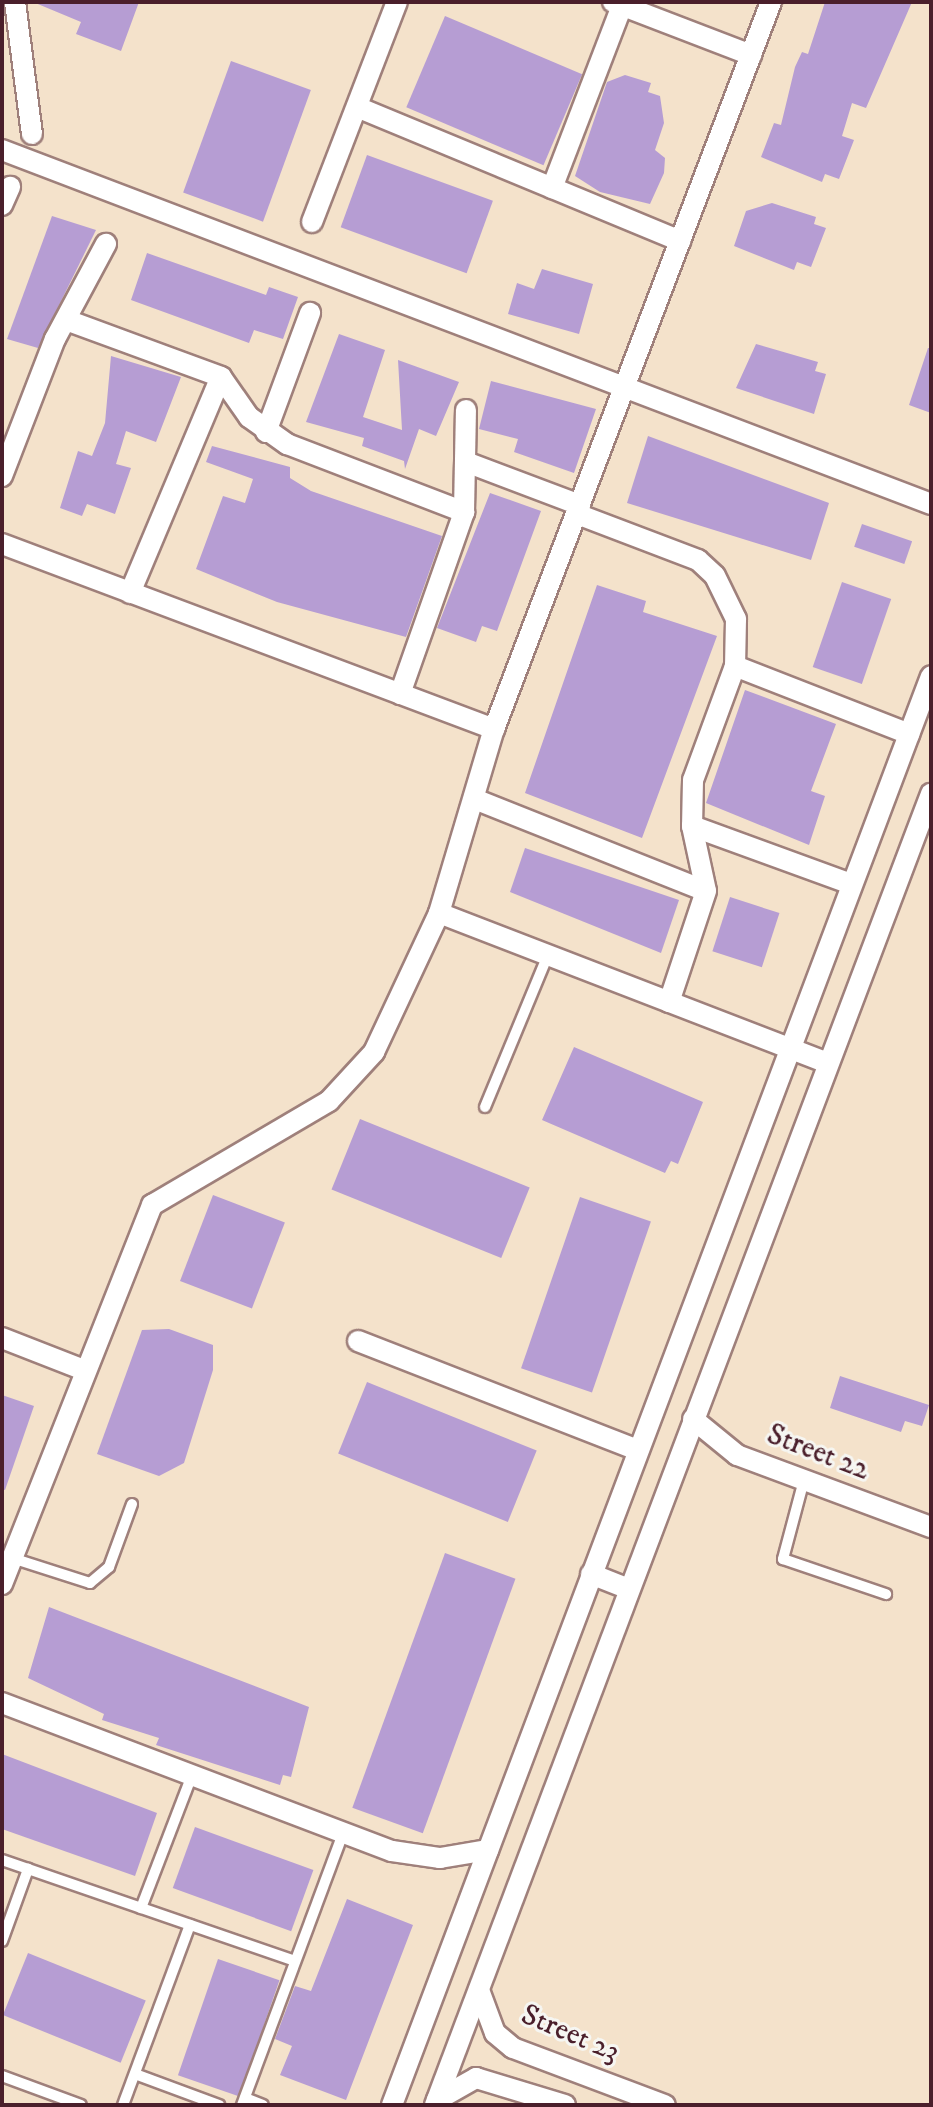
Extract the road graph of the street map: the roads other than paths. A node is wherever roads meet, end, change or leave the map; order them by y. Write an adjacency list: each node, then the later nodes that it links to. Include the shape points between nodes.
1 (15, 2): 7 (street)
2 (397, 2): 6 (street)
3 (771, 2): 5 (street)
4 (617, 4): 5 (street); 9 (street)
5 (751, 55): 11 (street)
6 (357, 107): 9 (street); 10 (street)
7 (32, 134)
8 (2, 150): 16 (street)
9 (552, 188): 11 (street)
10 (312, 222)
11 (680, 241): 16 (street)
12 (106, 244): 14 (street)
13 (310, 313): 18 (street)
14 (69, 321): 15 (street); 20 (street)
15 (221, 377): 18 (street); 25 (street)
16 (625, 387): 21 (street); 22 (street)
17 (466, 410): 19 (street)
18 (266, 432): 23 (street)
19 (466, 462): 22 (street); 23 (street)
20 (2, 476)
21 (931, 504)
22 (578, 509): 26 (street, via 698,560 715,576 736,619); 29 (street)
23 (464, 512): 28 (street)
24 (2, 544): 25 (street)
25 (130, 593): 28 (street)
26 (735, 666): 30 (street); 33 (street, via 693,780)
27 (931, 676): 30 (street)
28 (400, 694): 29 (street)
29 (494, 729): 32 (street)
30 (909, 734): 34 (street)
31 (931, 794): 40 (street)
32 (477, 800): 35 (street); 36 (street)
33 (692, 826): 34 (street); 35 (street)
34 (851, 884): 39 (street)
35 (706, 891): 38 (street)
36 (439, 913): 37 (street); 44 (street, via 356,1078 152,1205)
37 (548, 955): 38 (street); 41 (lane)
38 (669, 1002): 39 (street)
39 (788, 1047): 40 (street); 46 (street)
40 (828, 1063): 45 (street)
41 (485, 1107)
42 (2, 1338): 44 (street)
43 (358, 1341): 46 (street)
44 (84, 1370): 50 (street)
45 (693, 1419): 47 (street, Street 22, via 737,1455); 53 (street)
46 (638, 1450): 51 (street)
47 (804, 1480): 49 (street, Street 22); 54 (lane, via 783,1559)
48 (132, 1504): 50 (lane, via 109,1567 90,1583)
49 (931, 1527)
50 (12, 1558): 52 (street)
51 (591, 1574): 53 (street); 58 (street)
52 (2, 1584)
53 (629, 1589): 65 (street)
54 (886, 1594)
55 (2, 1703): 56 (street)
56 (192, 1775): 57 (street); 61 (lane)
57 (343, 1833): 58 (street, via 416,1856); 64 (lane)
58 (488, 1850): 74 (street)
59 (2, 1860): 60 (lane)
60 (28, 1869): 61 (lane); 63 (lane)
61 (141, 1908): 62 (lane)
62 (190, 1925): 64 (lane); 66 (lane)
63 (2, 1941)
64 (295, 1961): 68 (lane)
65 (479, 1990): 69 (street); 76 (street, Street 23, via 489,2023 513,2048)
66 (135, 2074): 71 (lane); 72 (lane)
67 (2, 2076): 70 (lane)
68 (243, 2102): 73 (lane)
69 (436, 2102): 75 (street, via 476,2078)
70 (81, 2105)
71 (123, 2105)
72 (219, 2105)
73 (263, 2105)
74 (392, 2105)
75 (565, 2105)
76 (665, 2105)

